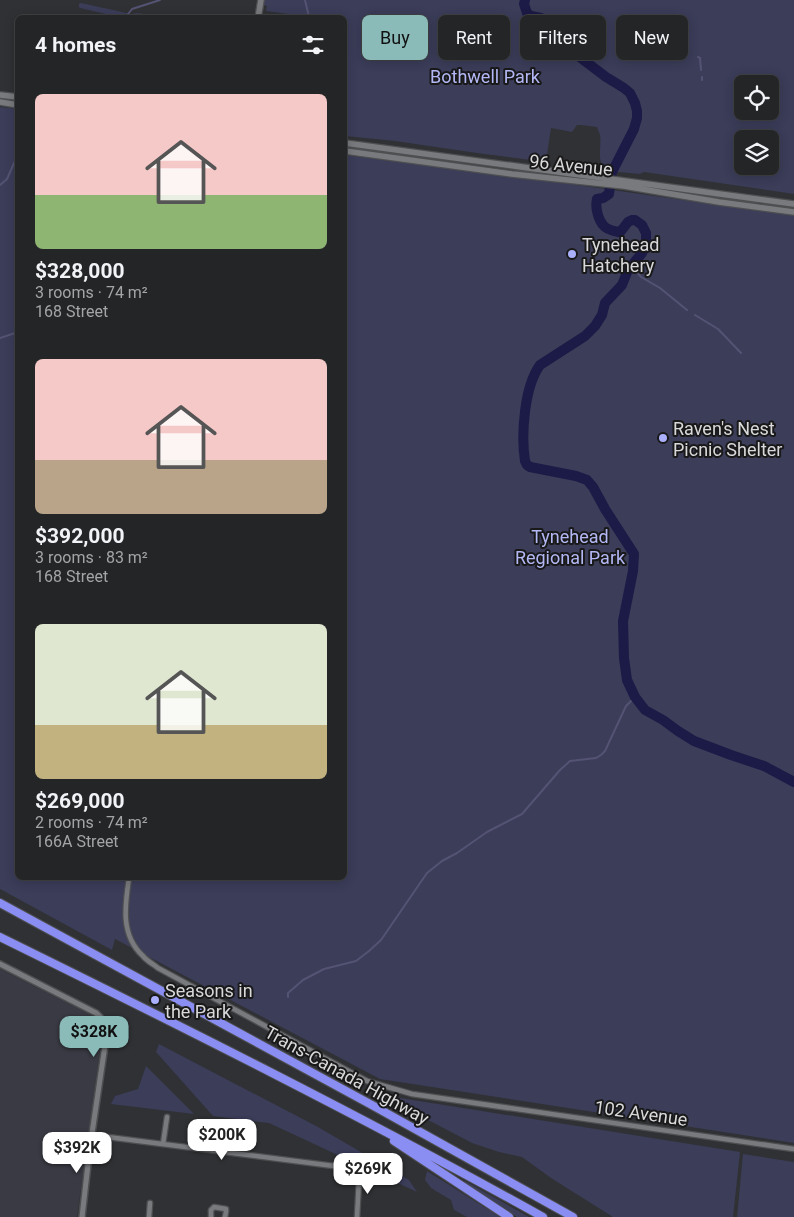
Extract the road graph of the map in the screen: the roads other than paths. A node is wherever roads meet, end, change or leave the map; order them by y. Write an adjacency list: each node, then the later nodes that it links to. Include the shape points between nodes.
1 (261, 0): 2 (main road)
2 (258, 15)
3 (0, 95): 4 (main road)
4 (15, 97)
5 (0, 102): 6 (main road)
6 (15, 104)
7 (347, 143): 9 (main road, 96 Avenue)
8 (347, 151): 9 (main road, 96 Avenue, via 493,171)
9 (601, 180): 10 (main road, 96 Avenue)
10 (624, 184): 11 (main road, 96 Avenue); 12 (main road, 96 Avenue)
11 (794, 204)
12 (794, 212)
13 (129, 880): 21 (street, 102 Avenue, via 127,929 130,940 143,956 158,968 367,1081 412,1094)
14 (0, 903): 30 (highway, Trans-Canada Highway)
15 (0, 937): 18 (highway, Trans-Canada Highway)
16 (0, 964): 19 (street, via 96,1013 104,1021 107,1032)
17 (166, 1117): 20 (street)
18 (363, 1120): 28 (highway); 29 (highway, Trans-Canada Highway)
19 (92, 1135): 20 (street); 23 (street)
20 (163, 1144): 27 (street, via 334,1166 348,1171 358,1177)
21 (794, 1149)
22 (150, 1203): 24 (street)
23 (82, 1217)
24 (149, 1217)
25 (211, 1217): 26 (street, via 214,1207 226,1209)
26 (225, 1217)
27 (357, 1217)
28 (509, 1217)
29 (543, 1217)
30 (573, 1217)

